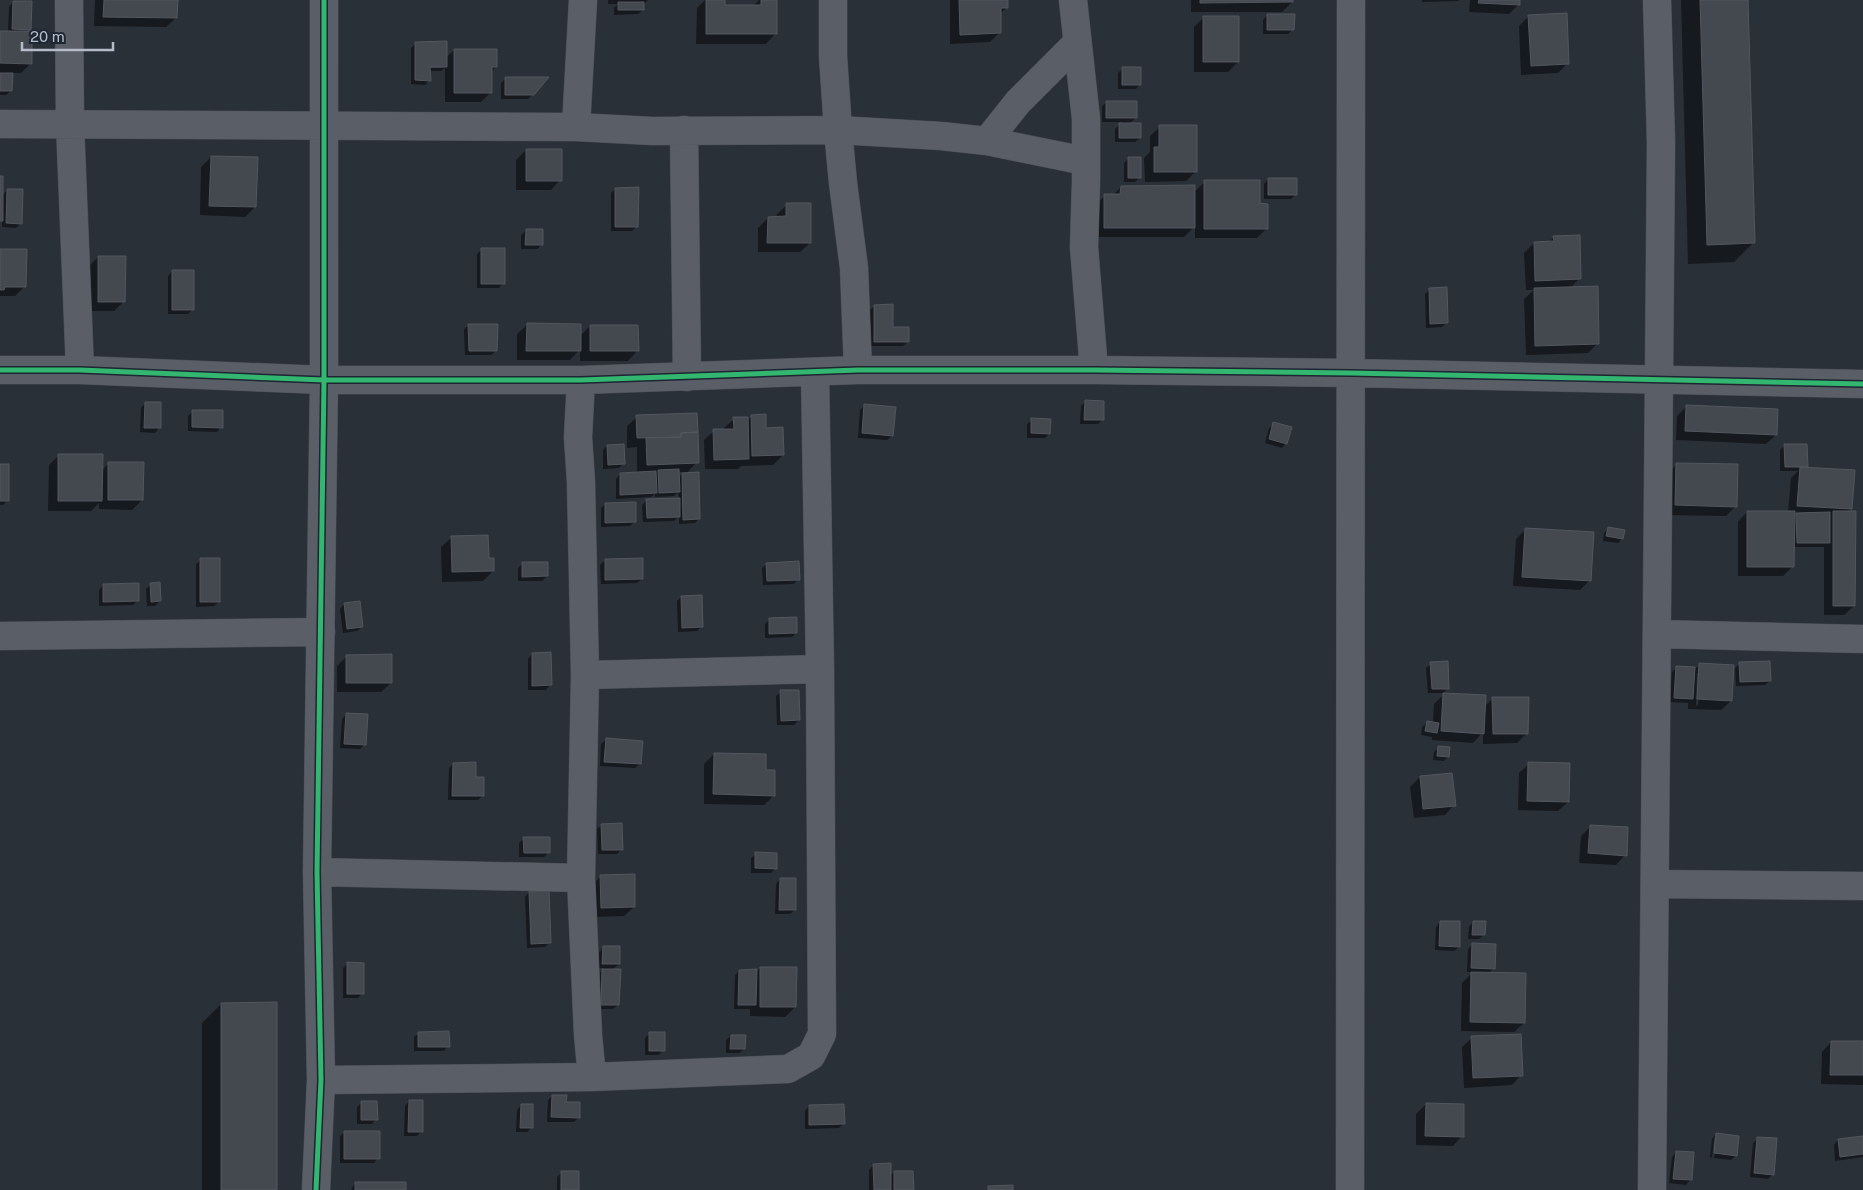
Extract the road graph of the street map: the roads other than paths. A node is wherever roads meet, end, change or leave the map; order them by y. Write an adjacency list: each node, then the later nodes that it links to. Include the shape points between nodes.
1 (69, 0): 10 (street)
2 (324, 0): 11 (street)
3 (582, 0): 12 (street)
4 (833, 0): 14 (street)
5 (1073, 0): 8 (street)
6 (1351, 0): 22 (street)
7 (1657, 0): 26 (street, via 1661,143)
8 (1077, 43): 15 (street, via 1018,102); 16 (street, via 1086,119)
9 (0, 124): 10 (street)
10 (70, 124): 11 (street); 18 (street)
11 (324, 125): 12 (street); 24 (street)
12 (576, 128): 13 (street)
13 (684, 130): 14 (street); 23 (street)
14 (838, 130): 15 (street); 19 (street, via 854,268)
15 (987, 141): 16 (street)
16 (1085, 161): 20 (street, via 1084,246)
17 (0, 370): 18 (street)
18 (80, 370): 24 (street)
19 (858, 370): 20 (street); 21 (street)
20 (1094, 370): 22 (street)
21 (815, 372): 23 (street); 32 (street)
22 (1351, 372): 26 (street); 41 (street)
23 (687, 377): 25 (street)
24 (324, 380): 25 (street); 28 (street)
25 (581, 380): 33 (street, via 578,437)
26 (1659, 381): 27 (street); 29 (street)
27 (1863, 384)
28 (321, 632): 30 (street); 34 (street)
29 (1657, 634): 31 (street); 36 (street)
30 (0, 636)
31 (1863, 639)
32 (820, 669): 33 (street); 38 (street, via 822,1034 811,1056 788,1069)
33 (585, 675): 35 (street)
34 (317, 872): 35 (street); 39 (street)
35 (581, 878): 38 (street)
36 (1655, 884): 37 (street); 42 (street)
37 (1863, 886)
38 (592, 1077): 39 (street)
39 (321, 1080): 40 (street)
40 (316, 1190)
41 (1350, 1190)
42 (1652, 1190)

